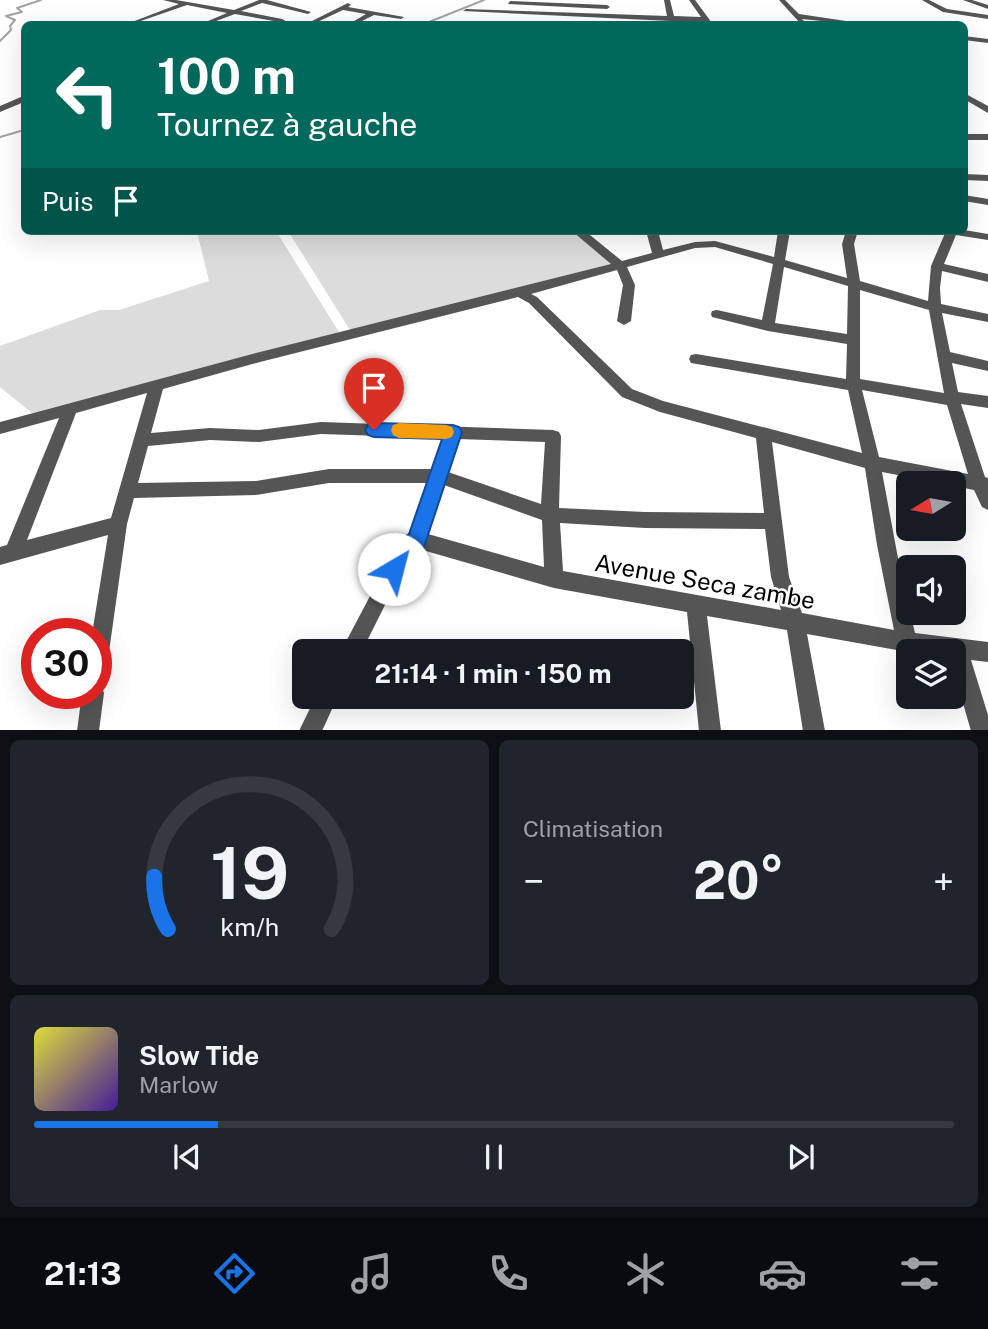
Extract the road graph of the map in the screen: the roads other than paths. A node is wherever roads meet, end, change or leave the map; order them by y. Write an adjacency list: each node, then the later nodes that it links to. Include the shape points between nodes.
1 (166, 0): 15 (street)
2 (197, 0): 15 (street)
3 (358, 0): 17 (street)
4 (667, 0): 26 (street)
5 (692, 0): 37 (street)
6 (782, 0): 22 (street)
7 (925, 0): 25 (street, via 945,11)
8 (966, 0): 14 (street)
9 (262, 1): 21 (street); 31 (street, via 311,10)
10 (988, 1): 14 (street)
11 (545, 2): 12 (street); 13 (street)
12 (510, 3)
13 (606, 3): 24 (street)
14 (976, 3): 16 (street)
15 (186, 4): 21 (street); 28 (street)
16 (988, 7)
17 (342, 8): 19 (street); 32 (street)
18 (466, 11): 20 (street)
19 (373, 12): 23 (street); 33 (street)
20 (495, 12): 27 (street); 34 (street)
21 (232, 13): 29 (street); 30 (street)
22 (796, 16): 38 (street); 39 (street)
23 (401, 17)
24 (607, 17): 27 (street); 35 (street)
25 (988, 17)
26 (671, 18): 35 (street); 36 (street)
27 (599, 20)
28 (139, 21)
29 (212, 21)
30 (275, 21)
31 (290, 21)
32 (315, 21)
33 (358, 21)
34 (493, 21)
35 (634, 21)
36 (698, 21)
37 (706, 21)
38 (801, 21)
39 (838, 21)
40 (968, 38): 41 (street)
41 (988, 41)
42 (968, 97): 45 (street)
43 (21, 100): 46 (street)
44 (968, 108): 45 (street)
45 (986, 108)
46 (0, 109)
47 (968, 136): 48 (street)
48 (988, 136)
49 (968, 177): 50 (street)
50 (988, 178)
51 (968, 199): 52 (street)
52 (988, 202)
53 (968, 234): 60 (street)
54 (583, 235): 62 (street)
55 (599, 235): 62 (street)
56 (653, 235): 63 (street)
57 (783, 235): 64 (street)
58 (851, 235): 68 (street)
59 (950, 235): 65 (street)
60 (988, 237)
61 (716, 238): 63 (street); 64 (street)
62 (598, 247): 66 (street)
63 (658, 254): 66 (street)
64 (779, 263): 68 (street); 74 (street)
65 (937, 265): 67 (street); 70 (street)
66 (621, 266): 69 (street); 73 (street, via 629,285)
67 (988, 278)
68 (854, 284): 70 (street); 75 (street)
69 (519, 293): 79 (street); 86 (street, via 533,300 627,393)
70 (935, 307): 72 (street); 76 (street)
71 (718, 314): 74 (street)
72 (988, 318)
73 (624, 321)
74 (768, 326): 75 (street)
75 (853, 340): 80 (street)
76 (943, 356): 78 (street); 81 (street)
77 (696, 359): 80 (street)
78 (988, 366)
79 (157, 385): 83 (street); 87 (street)
80 (853, 385): 81 (street); 88 (street)
81 (953, 398): 82 (street); 90 (street)
82 (988, 402)
83 (70, 409): 84 (street); 97 (street)
84 (0, 428)
85 (453, 432): 87 (street, via 321,428 258,436 210,434); 89 (street); 93 (street, via 553,436)
86 (763, 434): 88 (street); 94 (street)
87 (141, 440): 91 (street)
88 (872, 463): 90 (street); 103 (street)
89 (438, 476): 91 (street, via 329,476 256,488); 93 (street); 96 (street)
90 (984, 484): 92 (street)
91 (127, 491): 95 (street)
92 (988, 502)
93 (550, 515): 94 (street); 98 (street)
94 (772, 521): 101 (street, via 780,577)
95 (118, 524): 97 (street); 100 (street)
96 (417, 540): 98 (street, Avenue Seca zambe); 102 (street, via 403,551)
97 (7, 554)
98 (554, 579): 99 (street, Avenue Seca zambe)
99 (696, 605): 101 (street, Avenue Seca zambe); 112 (street)
100 (104, 618)
101 (795, 622): 104 (street, Avenue Seca zambe); 113 (street)
102 (357, 639)
103 (906, 639)
104 (896, 640)
105 (966, 650): 106 (street, Avenue Seca zambe)
106 (988, 652)
107 (966, 678): 114 (street)
108 (91, 709): 110 (street)
109 (321, 709): 111 (street)
110 (88, 730)
111 (310, 730)
112 (709, 730)
113 (814, 730)
114 (982, 730)

